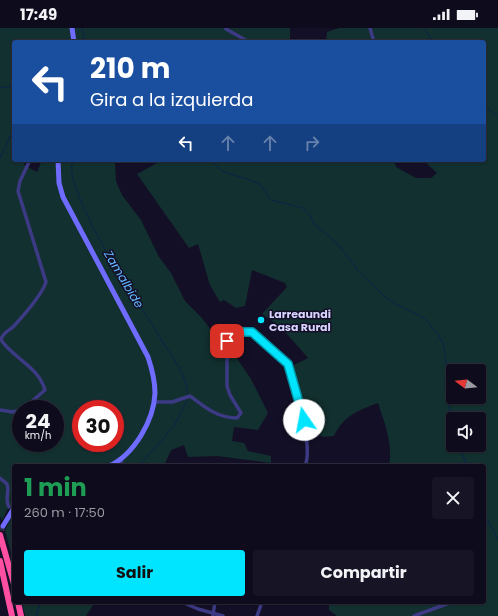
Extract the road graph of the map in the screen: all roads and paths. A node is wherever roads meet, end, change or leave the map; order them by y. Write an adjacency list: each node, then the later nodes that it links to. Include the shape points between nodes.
1 (72, 28): 4 (main road)
2 (370, 28): 6 (street)
3 (226, 29): 5 (street)
4 (74, 40)
5 (245, 40)
6 (373, 40)
7 (29, 162): 9 (street, via 18,191 46,282 40,294 1,340 34,370 43,384 45,390)
8 (58, 162): 10 (main road, via 59,183 63,196 150,364 154,379)
9 (34, 400)
10 (154, 402): 13 (main road, via 142,431); 16 (street, via 172,402 190,396 223,417 237,418 241,413 227,386 227,341 240,332 252,332 288,364 304,420 308,457)
11 (0, 410): 12 (street)
12 (12, 412)
13 (121, 459): 14 (main road); 15 (street)
14 (112, 464)
15 (122, 464)
16 (306, 464)
17 (0, 478): 18 (street, via 8,487 6,500)
18 (11, 508): 19 (main road)
19 (3, 526)
20 (0, 535): 22 (highway)
21 (0, 561): 29 (highway)
22 (12, 577)
23 (18, 604): 30 (highway)
24 (187, 604): 28 (street)
25 (215, 604): 28 (street)
26 (261, 604): 32 (street)
27 (447, 604): 33 (street)
28 (213, 615): 31 (street)
29 (12, 616)
30 (21, 616)
31 (223, 616)
32 (257, 616)
33 (414, 616)

